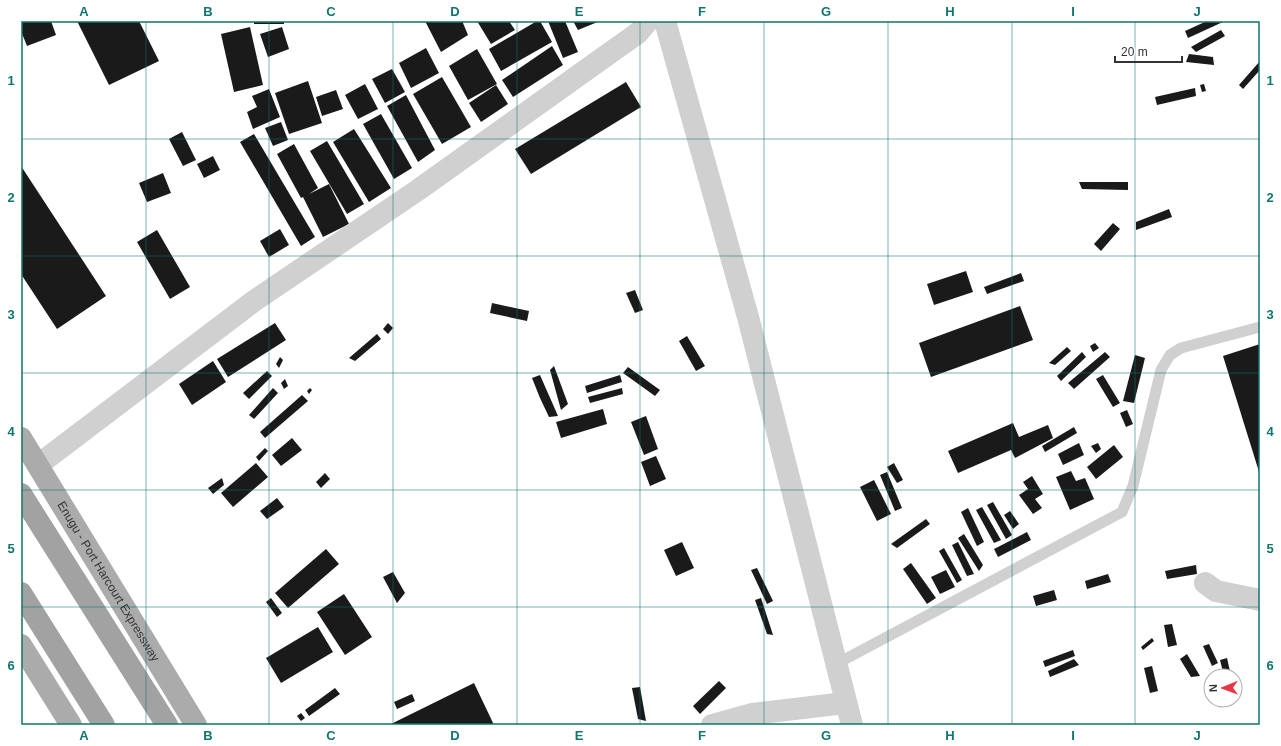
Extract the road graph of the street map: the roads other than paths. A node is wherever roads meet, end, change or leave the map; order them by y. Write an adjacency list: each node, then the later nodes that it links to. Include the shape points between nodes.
1 (648, 21): 5 (street, via 613,51 418,190 254,301)
2 (664, 21): 11 (street, via 748,317)
3 (1260, 327): 11 (lane, via 1181,348 1170,355 1161,370 1134,486 1122,512)
4 (21, 438): 5 (main road, Enugu - Port Harcourt Expressway)
5 (38, 466): 16 (main road, Enugu - Port Harcourt Expressway)
6 (21, 494): 15 (highway, Enugu - Port Harcourt Expressway)
7 (1205, 583): 9 (street, via 1216,591)
8 (21, 593): 14 (highway)
9 (1260, 600)
10 (21, 645): 13 (main road)
11 (836, 664): 12 (street)
12 (845, 703): 17 (street, via 752,714); 18 (street)
13 (71, 725)
14 (104, 725)
15 (167, 725)
16 (196, 725)
17 (712, 725)
18 (852, 725)

